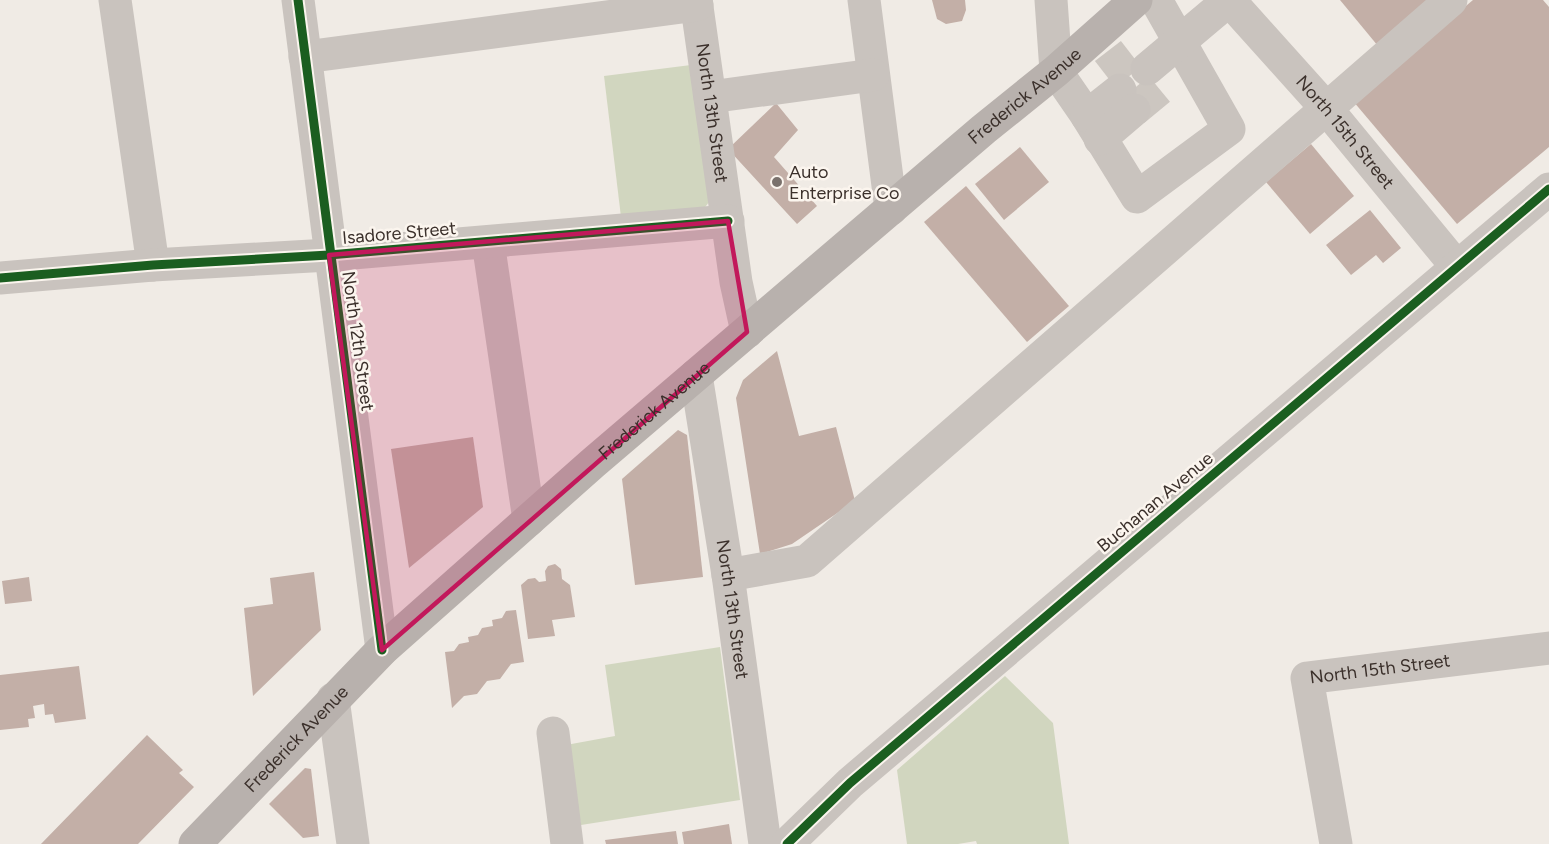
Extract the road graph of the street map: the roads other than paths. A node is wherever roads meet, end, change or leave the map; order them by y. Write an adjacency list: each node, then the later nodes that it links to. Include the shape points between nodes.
1 (115, 0): 20 (street)
2 (298, 0): 10 (street, North 12th Street)
3 (864, 0): 11 (street)
4 (1051, 0): 13 (street)
5 (1136, 0): 13 (main road, Frederick Avenue)
6 (1229, 0): 9 (street); 14 (street, North 15th Street)
7 (1451, 0): 14 (street)
8 (696, 3): 10 (street); 12 (street, North 13th Street)
9 (1174, 32): 9 (street, via 1147,70); 13 (street, via 1229,129 1137,197)
10 (305, 57): 19 (street, North 12th Street)
11 (873, 75): 12 (street); 16 (street)
12 (710, 98): 17 (street, North 13th Street)
13 (1079, 106): 13 (street, via 1120,91); 16 (main road, Frederick Avenue, via 984,129)
14 (1326, 108): 21 (street, North 15th Street); 26 (street, via 807,561)
15 (1549, 189): 21 (street, Buchanan Avenue)
16 (891, 209): 23 (main road, Frederick Avenue)
17 (728, 221): 18 (street, Isadore Street); 23 (street, North 13th Street)
18 (488, 242): 19 (street, Isadore Street); 25 (street)
19 (330, 255): 20 (street, Isadore Street); 28 (street, North 12th Street)
20 (153, 265): 22 (street, Isadore Street)
21 (1457, 267): 35 (street, Buchanan Avenue, via 859,775)
22 (0, 278)
23 (747, 332): 24 (main road, Frederick Avenue)
24 (696, 375): 25 (main road, Frederick Avenue); 26 (street, North 13th Street)
25 (529, 520): 28 (main road, Frederick Avenue)
26 (728, 575): 34 (street, North 13th Street)
27 (1549, 648): 36 (street, North 15th Street, via 1307,678)
28 (382, 650): 29 (main road, Frederick Avenue)
29 (333, 699): 31 (main road, Frederick Avenue); 32 (street)
30 (553, 733): 33 (street)
31 (195, 844)
32 (353, 844)
33 (567, 844)
34 (765, 844)
35 (787, 844)
36 (1336, 844)

